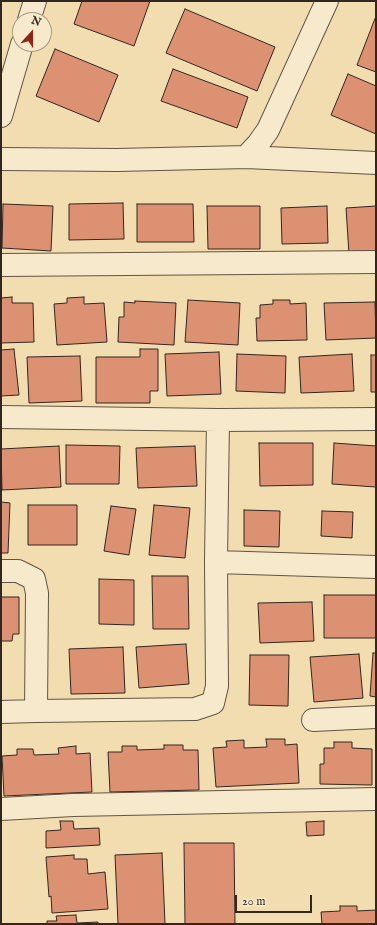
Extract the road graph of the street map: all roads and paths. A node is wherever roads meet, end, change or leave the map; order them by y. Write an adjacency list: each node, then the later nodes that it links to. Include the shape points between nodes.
1 (35, 1): 3 (street)
2 (327, 1): 6 (street, via 268,130)
3 (32, 12)
4 (20, 52): 5 (street)
5 (1, 116)
6 (246, 157): 7 (street); 8 (street)
7 (1, 159)
8 (376, 163)
9 (376, 262): 10 (street)
10 (1, 265)
11 (1, 417): 13 (street)
12 (376, 419): 13 (street)
13 (218, 420): 14 (street)
14 (216, 562): 15 (street); 17 (street, via 217,686 213,703 195,709)
15 (376, 567)
16 (1, 571): 17 (street, via 18,571 34,579 38,593)
17 (36, 711): 18 (street)
18 (1, 712)
19 (376, 716): 20 (street)
20 (313, 720)
21 (376, 799): 22 (street, via 73,805)
22 (1, 809)

